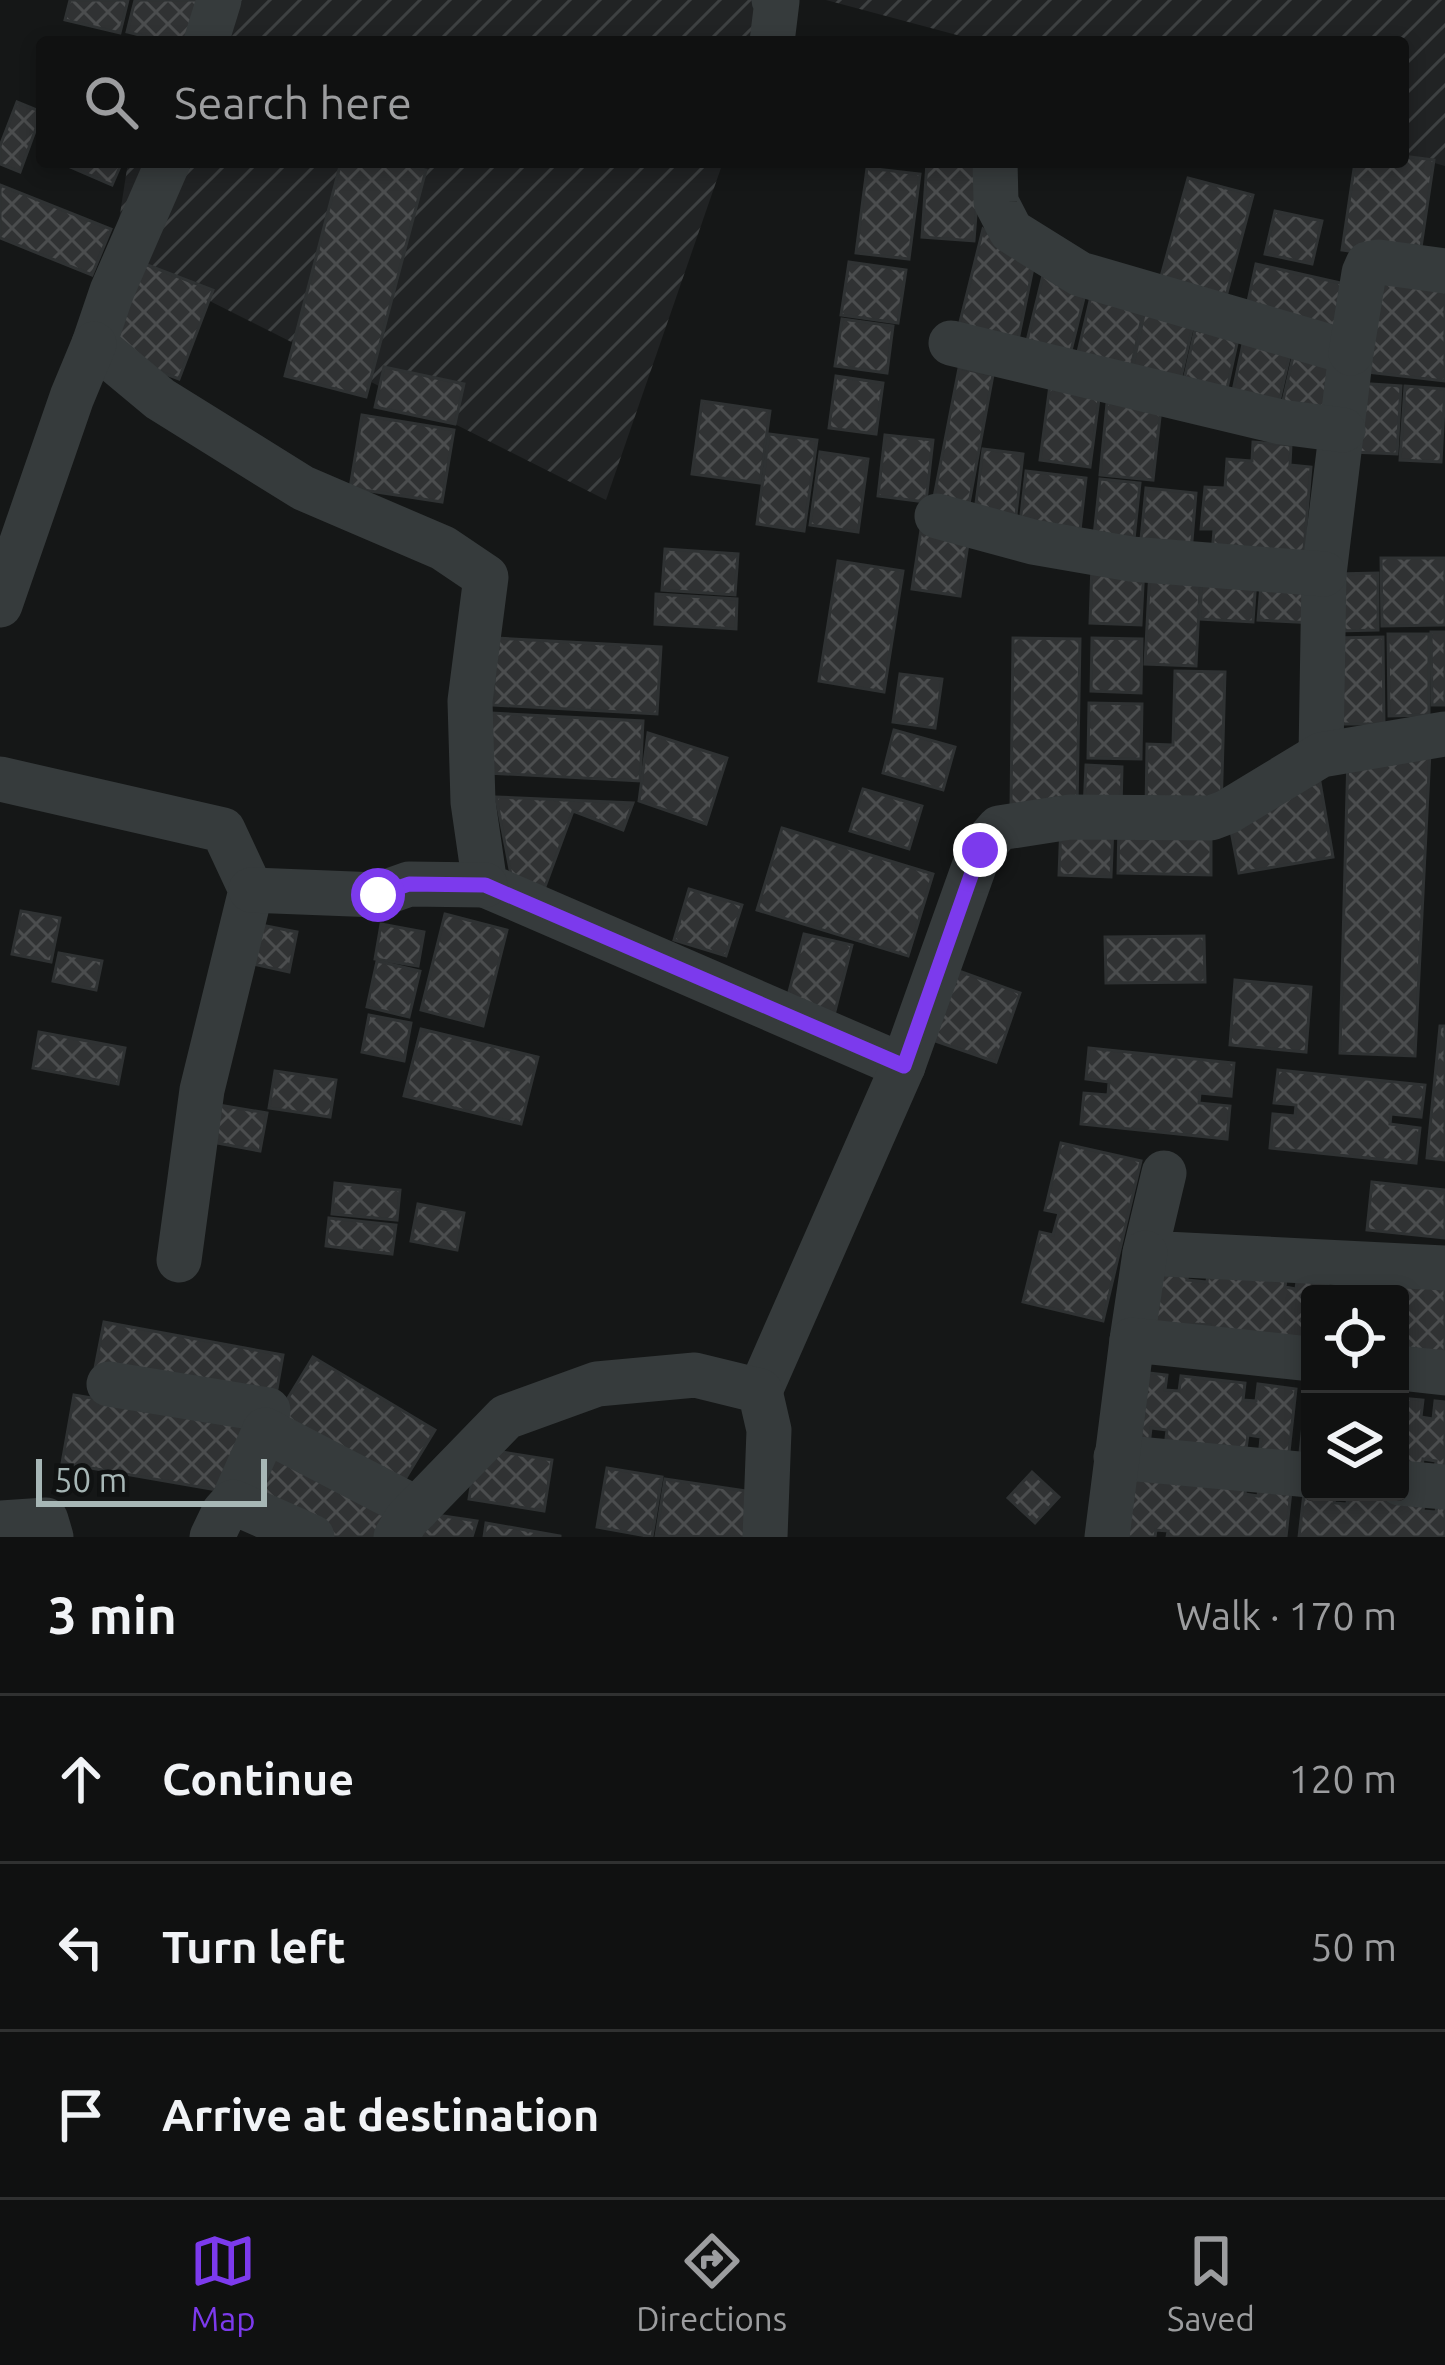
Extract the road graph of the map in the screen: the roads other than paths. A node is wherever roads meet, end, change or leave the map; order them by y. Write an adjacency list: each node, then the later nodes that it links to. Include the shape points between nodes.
1 (219, 0): 3 (street)
2 (774, 0): 4 (street)
3 (208, 36)
4 (773, 36)
5 (165, 168): 8 (street)
6 (995, 168): 10 (street, via 996,202 1011,231 1080,274)
7 (1445, 271): 10 (street, via 1368,264)
8 (94, 344): 14 (street); 18 (street, via 160,399 303,488 443,548 486,577 470,701)
9 (951, 344): 11 (street)
10 (1352, 353): 11 (street)
11 (1343, 430): 13 (street)
12 (937, 516): 13 (street, via 1131,559)
13 (1324, 574): 16 (street)
14 (0, 604)
15 (1445, 734): 16 (street)
16 (1321, 755): 20 (street, via 1210,818 1070,817 999,828 980,850)
17 (0, 779): 19 (street, via 223,830)
18 (485, 885): 19 (street, via 409,884 378,895); 20 (street)
19 (251, 890): 23 (street, via 202,1090)
20 (904, 1066): 30 (street)
21 (1164, 1173): 22 (street)
22 (1145, 1252): 24 (street); 25 (street)
23 (179, 1260)
24 (1445, 1268)
25 (1132, 1340): 26 (street); 32 (street)
26 (1301, 1358)
27 (1409, 1369): 28 (street)
28 (1445, 1373)
29 (110, 1384): 31 (street, via 268,1410)
30 (760, 1390): 38 (street, via 695,1375 597,1384 506,1417); 41 (street, via 769,1430)
31 (265, 1430): 36 (street); 38 (street)
32 (1116, 1457): 33 (street); 42 (street)
33 (1301, 1474)
34 (1409, 1484): 35 (street)
35 (1445, 1487)
36 (222, 1520): 39 (street)
37 (0, 1522): 40 (street, via 46,1520)
38 (406, 1523)
39 (296, 1533)
40 (51, 1537)
41 (765, 1537)
42 (1107, 1537)

